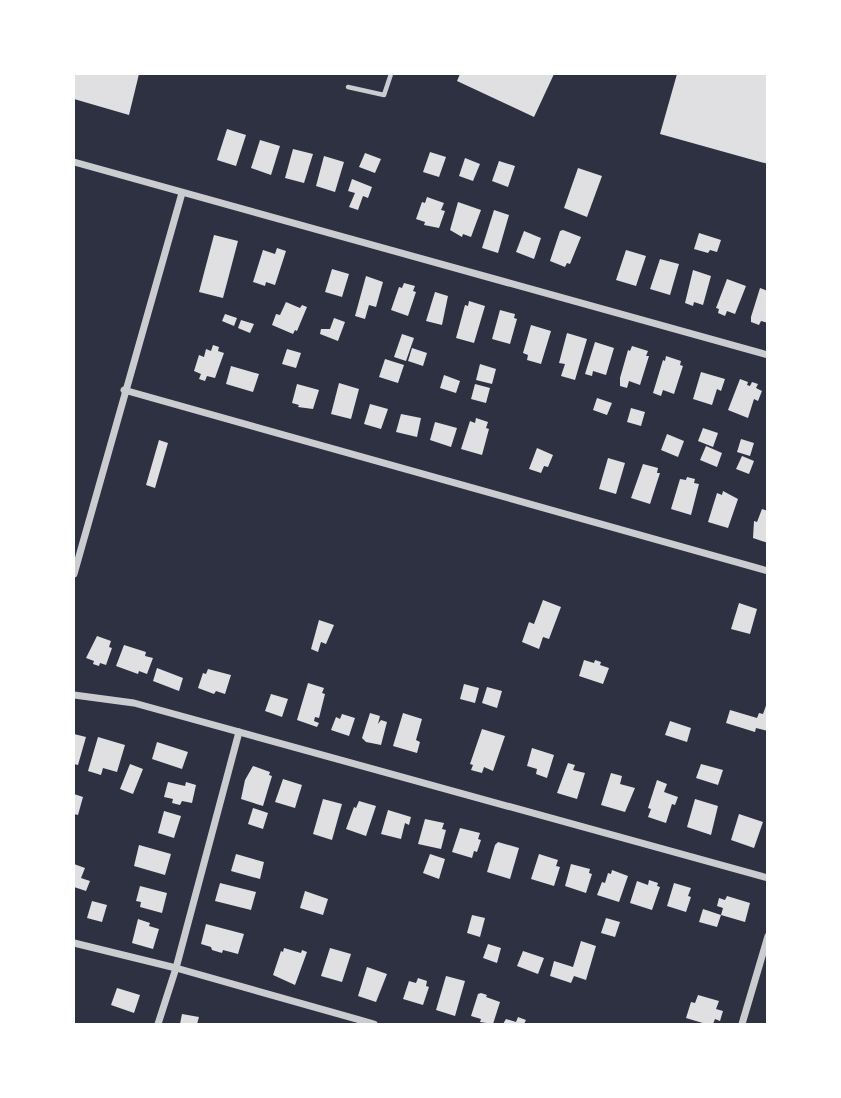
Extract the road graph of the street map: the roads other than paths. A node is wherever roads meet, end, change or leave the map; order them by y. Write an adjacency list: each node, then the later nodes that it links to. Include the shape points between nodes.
1 (391, 74): 2 (lane, via 384,96)
2 (348, 87)
3 (74, 162): 4 (street)
4 (182, 192): 5 (street); 6 (street)
5 (768, 355)
6 (124, 390): 7 (street); 8 (street)
7 (768, 571)
8 (74, 574)
9 (74, 695): 10 (street, via 134,703)
10 (239, 732): 11 (street); 14 (street)
11 (768, 878)
12 (768, 936): 17 (street)
13 (74, 943): 14 (street)
14 (176, 968): 15 (street); 16 (street)
15 (158, 1024)
16 (374, 1024)
17 (742, 1024)

